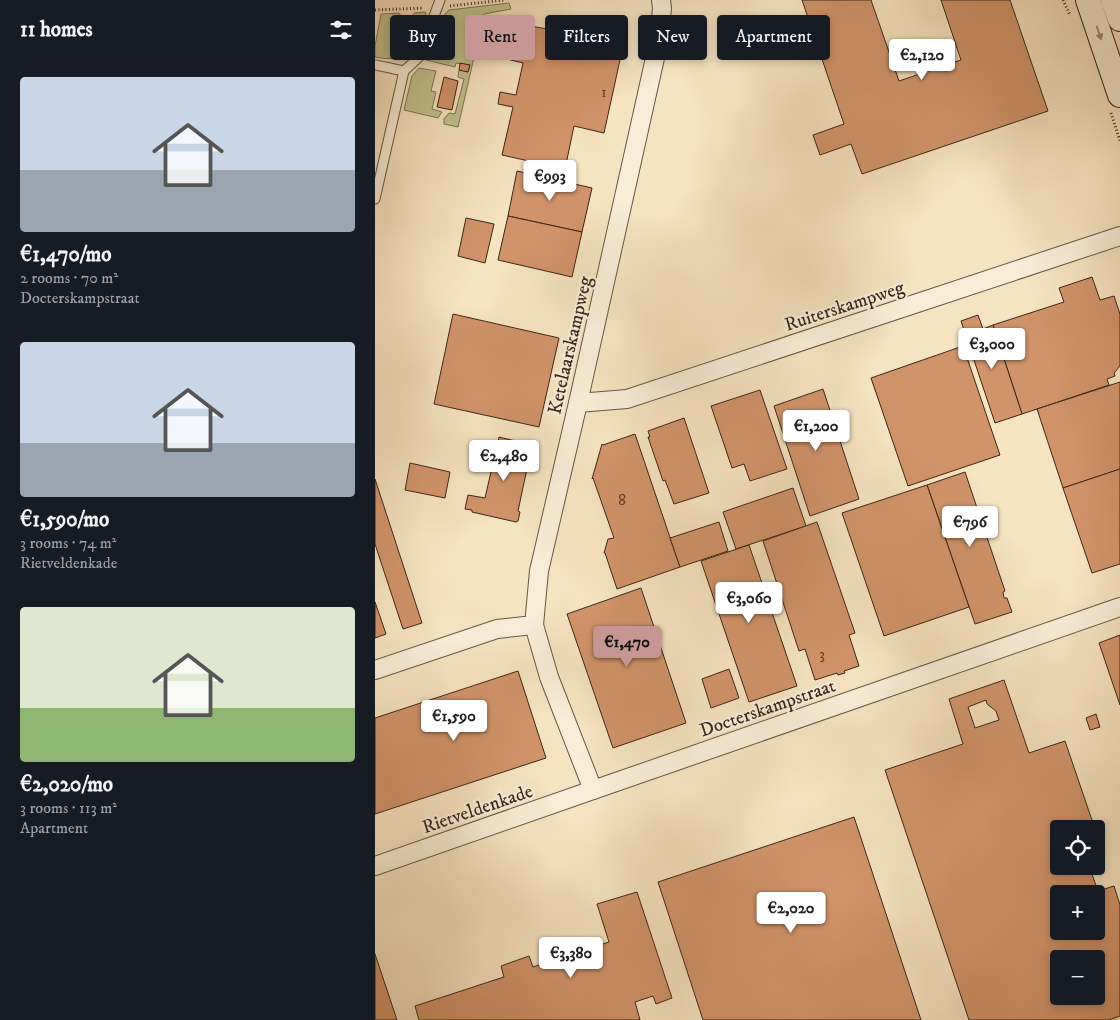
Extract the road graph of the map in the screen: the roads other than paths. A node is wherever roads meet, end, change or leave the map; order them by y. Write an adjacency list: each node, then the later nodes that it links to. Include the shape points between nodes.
1 (440, 0): 7 (lane, via 419,56)
2 (661, 0): 11 (street, Ketelaarskampweg, via 659,40)
3 (1087, 0): 8 (main road, one-way to 8)
4 (1113, 0): 5 (main road)
5 (1120, 18)
6 (375, 65): 7 (lane)
7 (404, 71): 9 (lane)
8 (1120, 95)
9 (375, 199)
10 (1119, 239): 11 (street, Ruiterskampweg, via 627,399)
11 (579, 403): 13 (street, Ketelaarskampweg, via 539,571)
12 (1120, 607): 15 (street, Docterskampstraat)
13 (534, 625): 14 (street, via 497,629); 15 (street, via 549,677)
14 (375, 670)
15 (593, 790): 16 (street, Rietveldenkade)
16 (375, 866)

